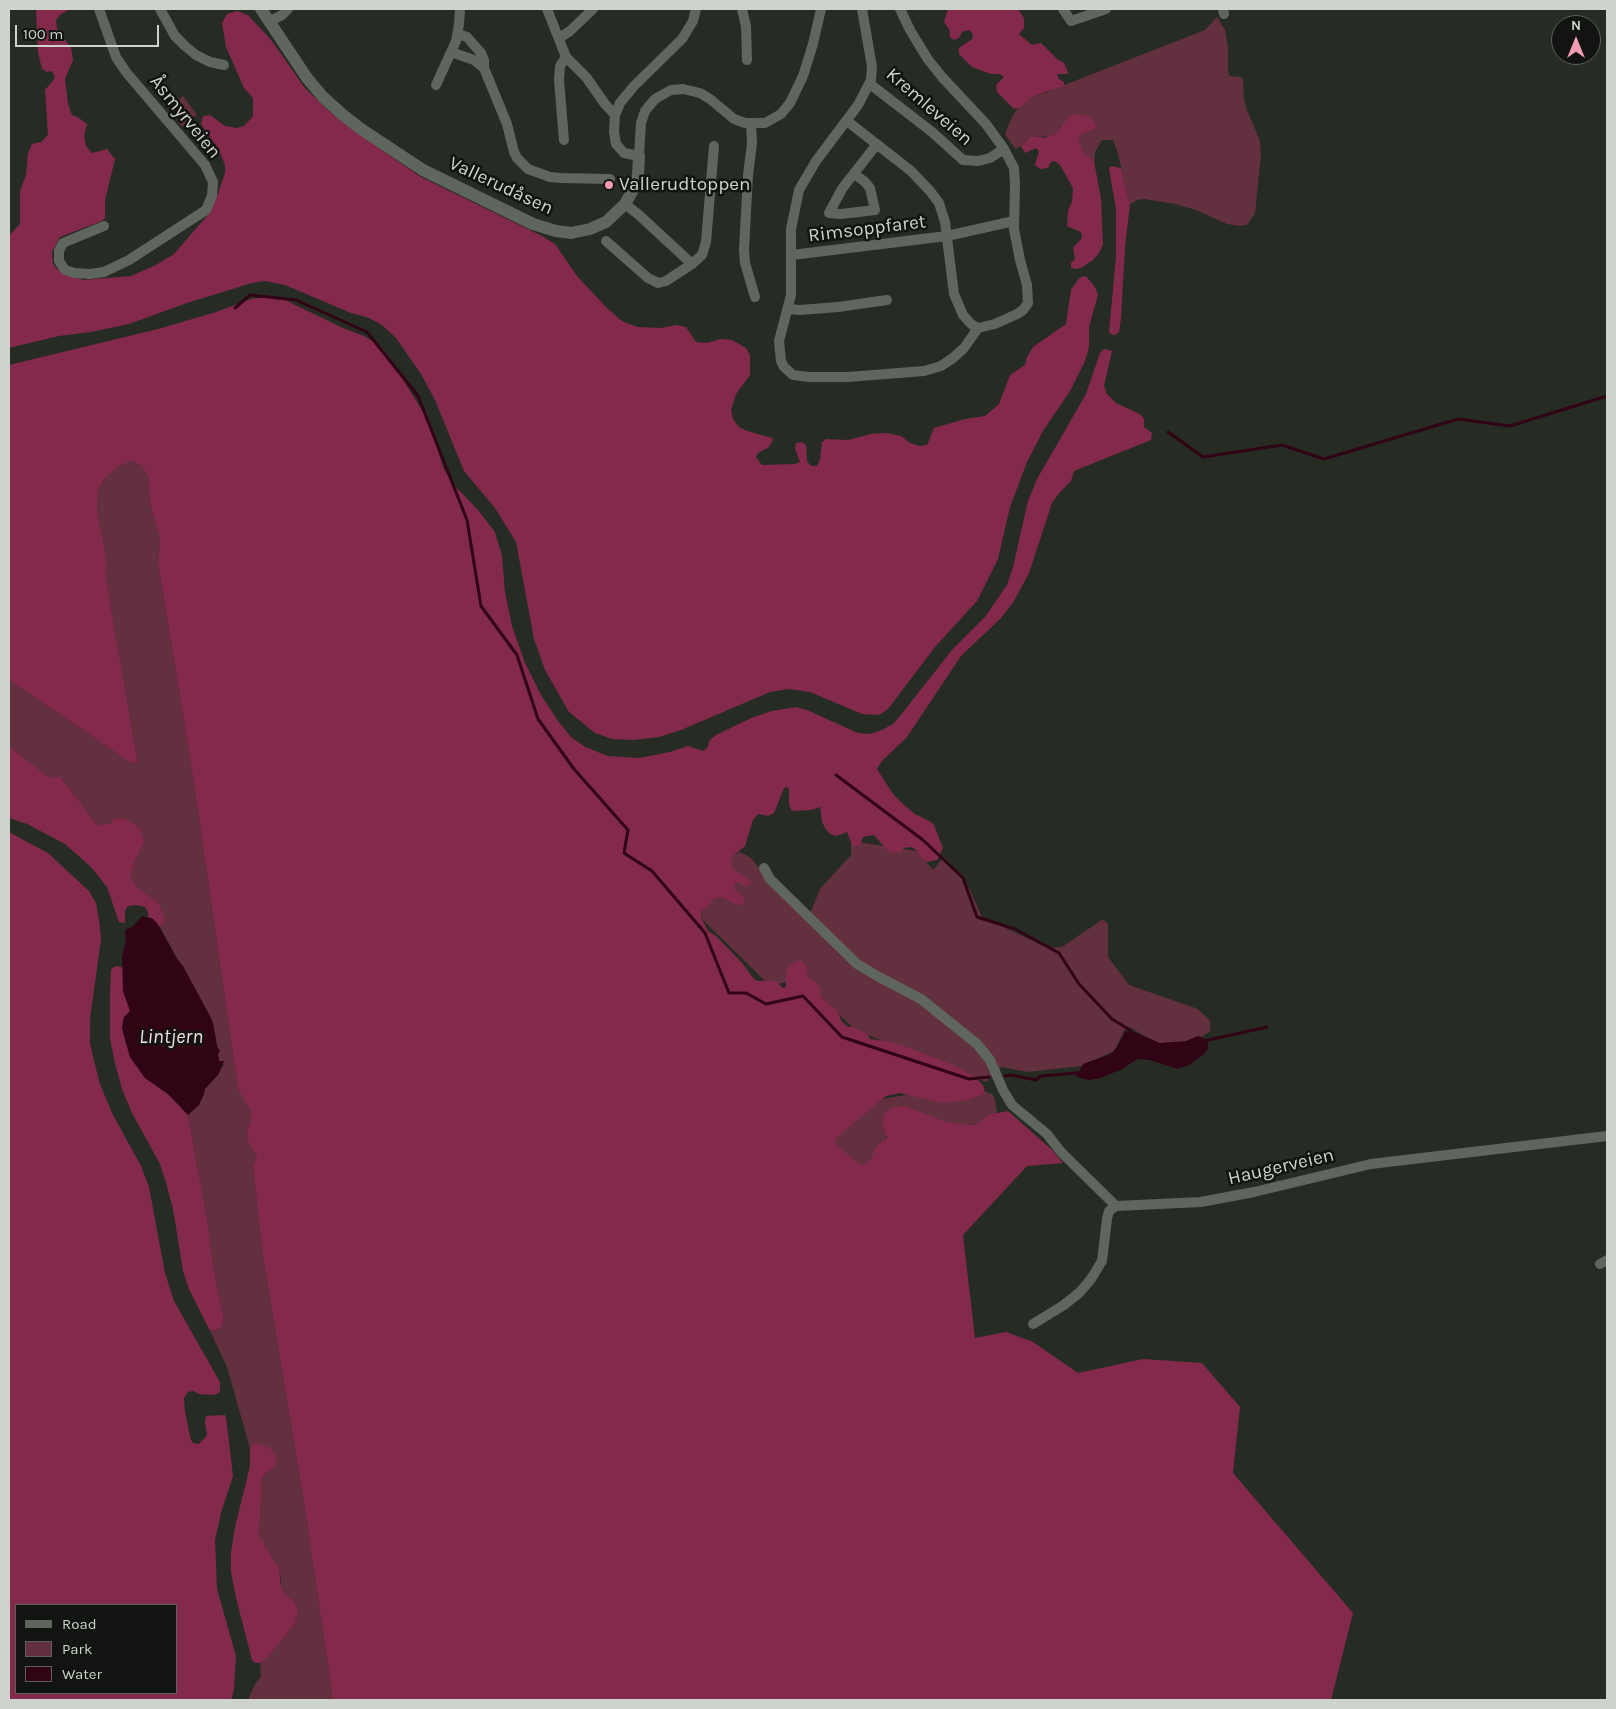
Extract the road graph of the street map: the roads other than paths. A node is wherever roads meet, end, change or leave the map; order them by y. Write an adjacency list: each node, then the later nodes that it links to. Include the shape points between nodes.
1 (100, 9): 37 (street, Åsmyrveien, via 116,57 205,165 213,182 206,210 129,260 104,272 90,274 65,270 59,261 63,242)
2 (160, 9): 21 (street, via 175,36 185,46 210,62)
3 (260, 9): 15 (street, Vallerudåsen)
4 (288, 9): 15 (street)
5 (460, 9): 16 (street)
6 (547, 9): 17 (street)
7 (593, 9): 17 (street)
8 (696, 9): 25 (street, via 682,39 628,92)
9 (742, 9): 20 (street)
10 (821, 9): 27 (street, via 809,58 790,104 776,118)
11 (862, 9): 23 (street, Kremleveien, via 872,67)
12 (900, 9): 31 (street, Kremleveien, via 927,58)
13 (1063, 9): 14 (street, via 1071,21)
14 (1106, 9)
15 (270, 22): 35 (street, Vallerudåsen, via 300,68 333,106 380,142 448,183 533,224 564,232 580,232 599,226)
16 (458, 34): 18 (street); 22 (street, via 467,38 481,53)
17 (559, 38): 19 (street)
18 (451, 52): 22 (street, via 474,60); 24 (street)
19 (566, 57): 25 (street); 28 (street, via 560,66 559,80)
20 (747, 60)
21 (224, 65)
22 (484, 68): 34 (street, via 507,124 514,152 521,163 550,177)
23 (870, 84): 26 (street); 31 (street, Kremleveien, via 963,160 990,158)
24 (436, 85)
25 (615, 115): 32 (street, via 614,132 618,147 624,153)
26 (847, 121): 29 (street, Rimsoppfaret); 40 (street, via 816,161 799,190 792,220)
27 (751, 124): 32 (street, Vallerudåsen, via 734,119 700,93 671,90 655,98 645,111); 42 (street, via 744,250)
28 (564, 140)
29 (877, 144): 33 (street, Rimsoppfaret); 38 (street, Rimsoppfaret, via 911,171 935,197)
30 (714, 146): 41 (street, via 706,242 702,256)
31 (1004, 149): 36 (street, Kremleveien, via 1015,174)
32 (639, 156): 35 (street, Vallerudåsen, via 637,181)
33 (854, 174): 33 (street, Rimsoppfaret, via 842,189 829,213 875,210 870,188)
34 (610, 179)
35 (625, 204): 41 (street)
36 (1014, 221): 38 (street, Rimsoppfaret); 45 (street, Kremleveien, via 1028,303 1017,314)
37 (104, 226)
38 (947, 236): 40 (street, Rimsoppfaret); 45 (street, Rimsoppfaret, via 956,299 963,315)
39 (606, 241): 41 (street, via 658,283)
40 (792, 255): 44 (street)
41 (692, 264)
42 (755, 297)
43 (887, 300): 44 (street, via 829,308)
44 (788, 309): 45 (street, via 780,334 780,355 784,367 799,376 825,378 932,369 959,353)
45 (978, 328)
46 (764, 868): 48 (street, via 770,879 857,964 921,999 977,1044 990,1060 1012,1105 1046,1134)
47 (1607, 1136): 48 (street, Haugerveien, via 1371,1164 1201,1202)
48 (1116, 1206): 49 (street, via 1109,1211 1102,1261 1091,1279 1064,1305)
49 (1033, 1324)

